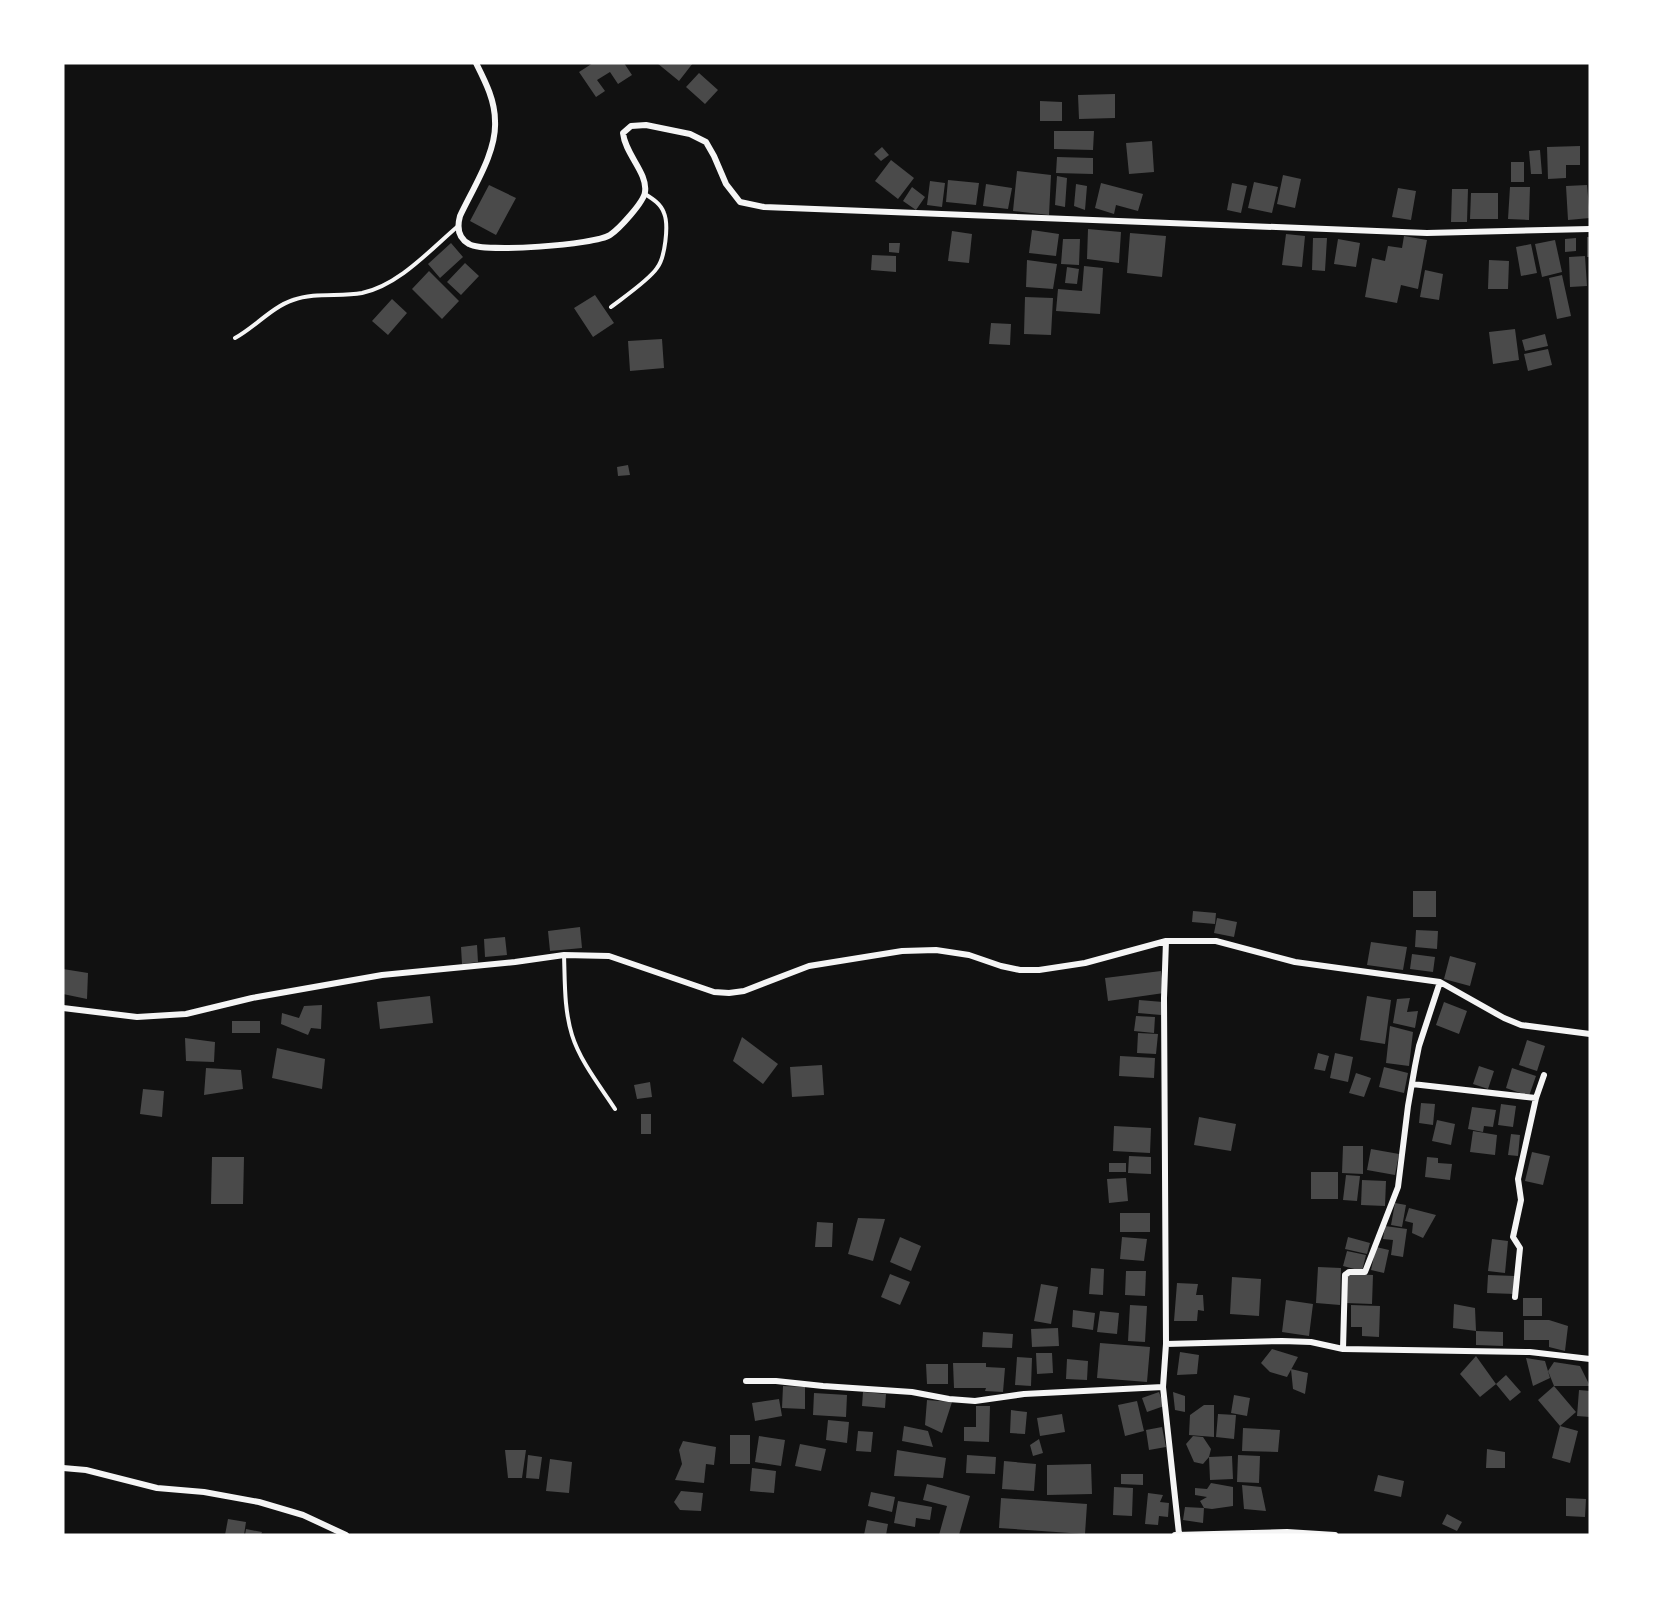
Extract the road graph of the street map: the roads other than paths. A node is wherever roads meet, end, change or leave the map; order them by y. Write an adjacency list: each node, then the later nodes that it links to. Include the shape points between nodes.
1 (476, 63): 3 (street, via 488,87 494,135 491,151)
2 (645, 194): 3 (street, via 611,234 601,239 506,249 477,247 460,237); 4 (street, via 645,182 624,144 623,133 631,126 646,125 690,134 706,142 740,202 764,207 1427,233); 5 (lane, via 659,203 664,214 667,226 663,252 658,267)
3 (457, 227): 6 (lane, via 389,282 364,292 295,299)
4 (1590, 230)
5 (611, 308)
6 (235, 338)
7 (1166, 941): 8 (street, via 1085,963 1039,970 1020,970 936,950 902,951 809,966 729,993 714,992 609,956); 9 (street, via 1215,941 1295,962); 17 (street)
8 (564, 955): 10 (street, via 382,975 186,1014 137,1017); 15 (lane, via 572,1037)
9 (1440, 982): 11 (street, via 1521,1025); 13 (street, via 1419,1046)
10 (63, 1008)
11 (1590, 1034)
12 (1544, 1075): 14 (street)
13 (1412, 1084): 14 (street); 18 (street, via 1394,1203 1365,1272 1345,1275)
14 (1536, 1098): 16 (street, via 1518,1182 1521,1200 1513,1237 1520,1248)
15 (615, 1109)
16 (1515, 1298)
17 (1166, 1344): 18 (street, via 1282,1341); 21 (street)
18 (1343, 1349): 19 (street, via 1530,1352)
19 (1590, 1359)
20 (746, 1380): 21 (street, via 912,1392 975,1401 1024,1394)
21 (1162, 1387): 23 (street)
22 (63, 1468): 24 (street, via 157,1488 260,1502 303,1515)
23 (1179, 1534): 25 (street); 26 (street)
24 (346, 1535)
25 (1174, 1535)
26 (1335, 1535)

